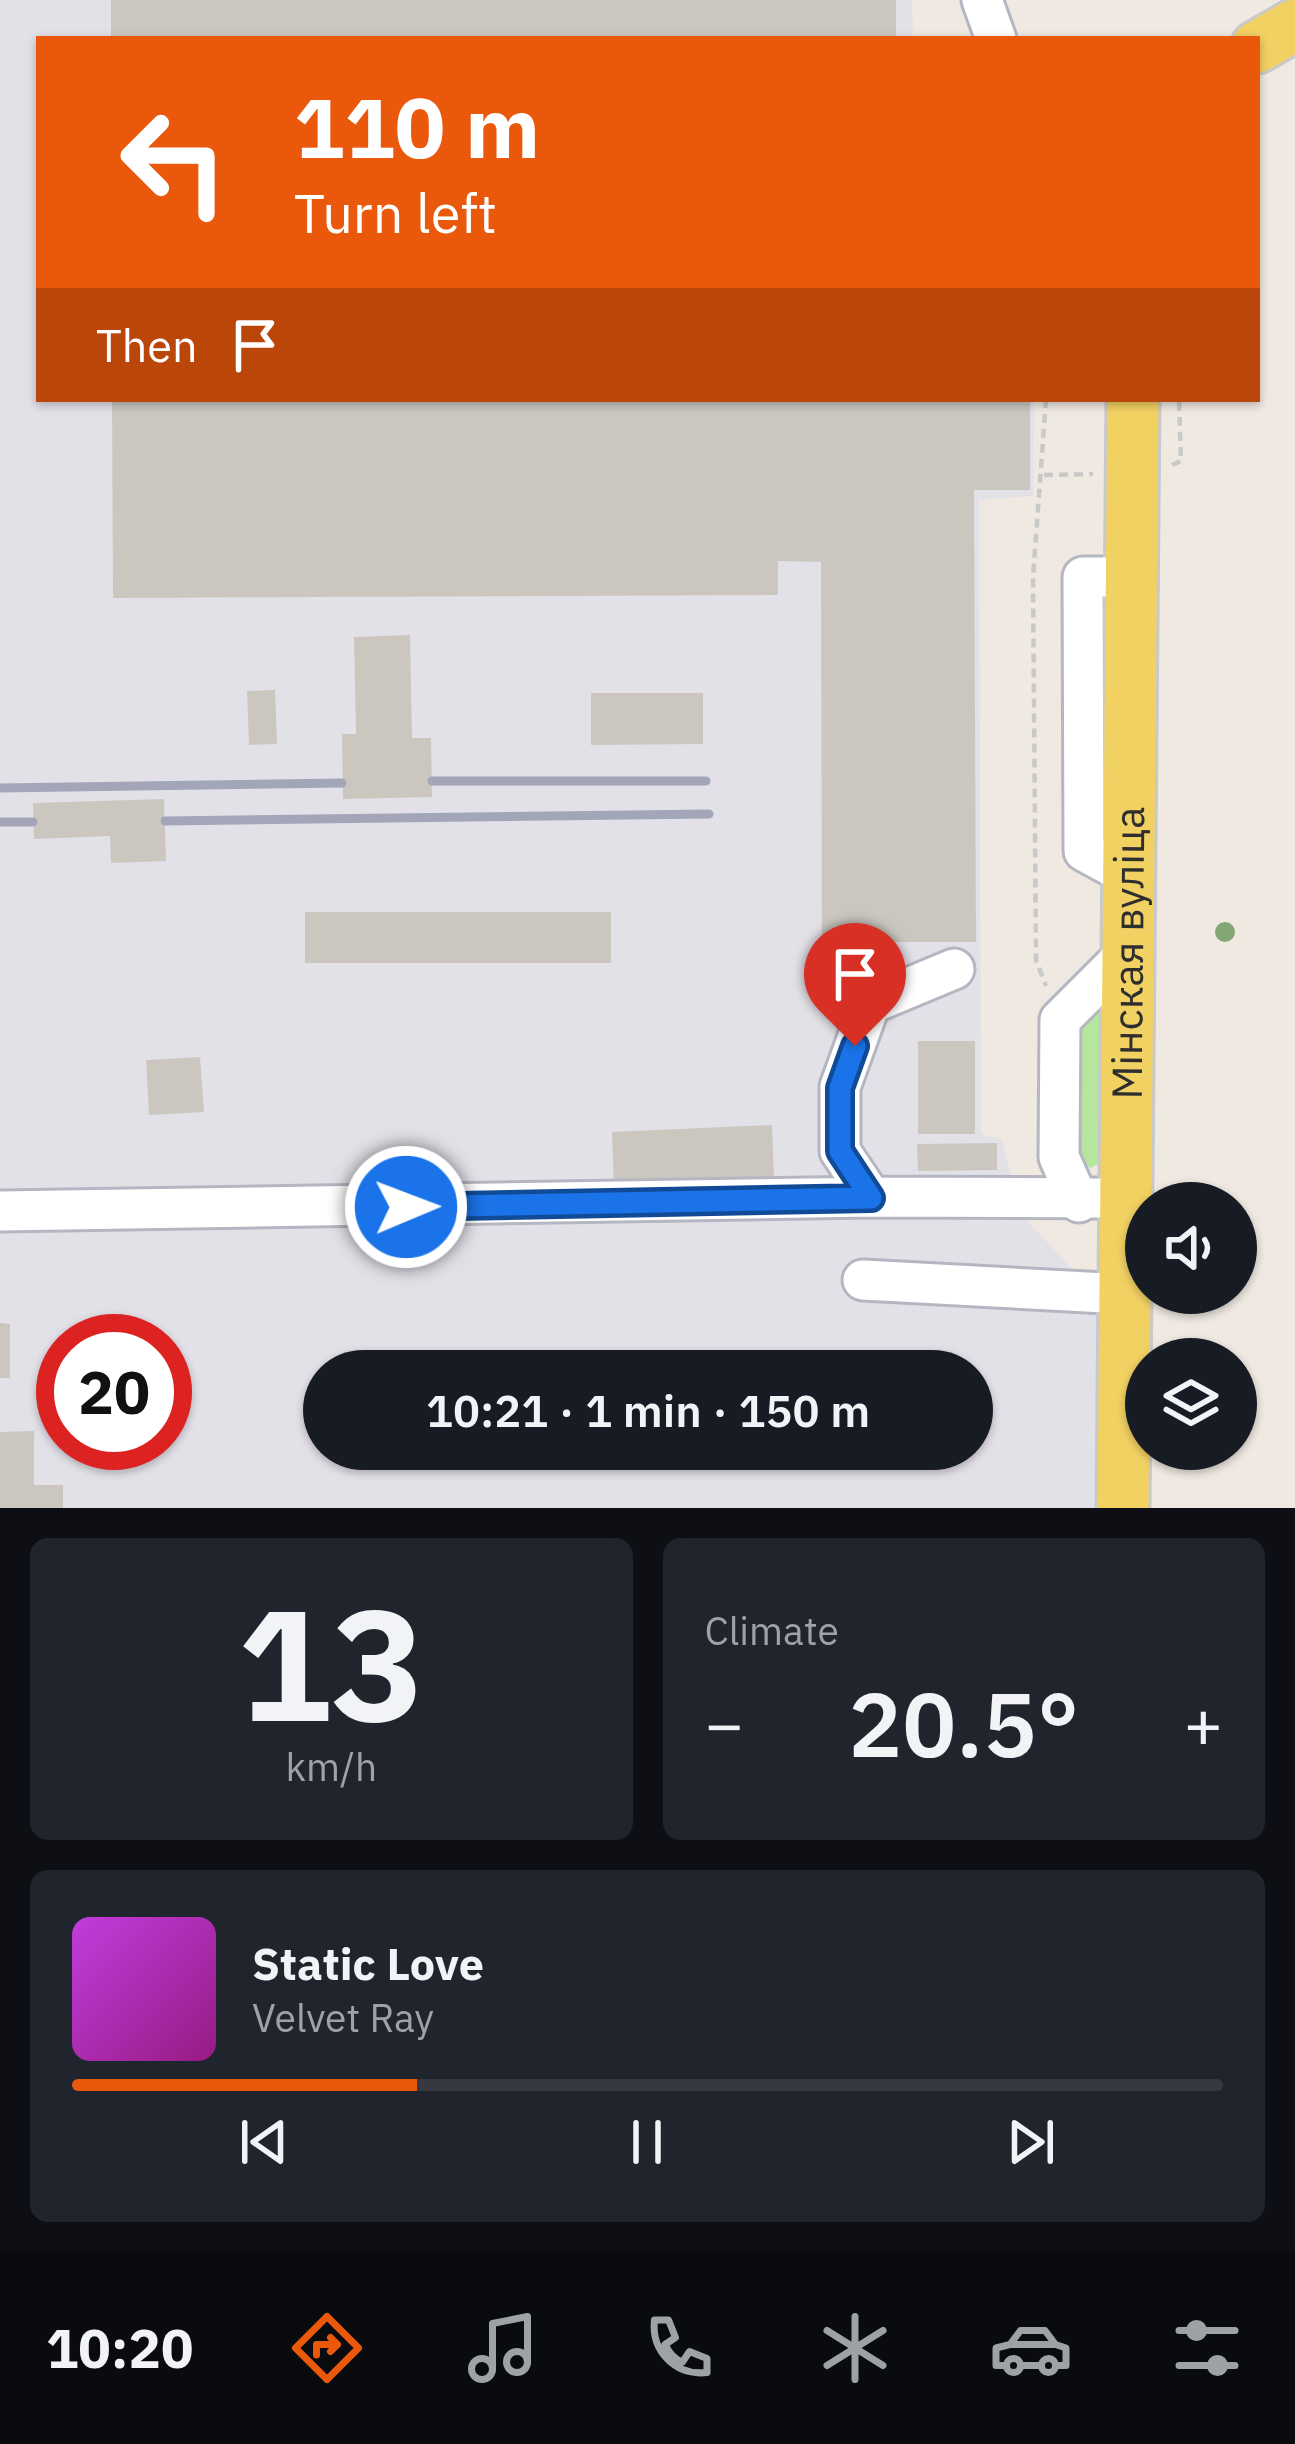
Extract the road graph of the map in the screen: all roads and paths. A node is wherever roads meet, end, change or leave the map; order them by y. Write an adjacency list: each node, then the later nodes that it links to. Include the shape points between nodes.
1 (982, 0): 3 (lane)
2 (1295, 25): 4 (main road)
3 (995, 36)
4 (1260, 45)
5 (1046, 402): 10 (path)
6 (1132, 402): 11 (main road, Мінская вуліца)
7 (1179, 402): 8 (path, via 1181,461)
8 (1166, 468)
9 (1105, 474): 10 (path)
10 (1043, 475): 13 (path, via 1033,578 1036,960)
11 (1125, 955): 13 (lane); 15 (main road, Мінская вуліца)
12 (954, 969): 14 (lane, via 870,1004 840,1088 840,1151)
13 (1060, 1020): 15 (lane, via 1059,1157)
14 (871, 1198): 15 (lane); 16 (lane)
15 (1102, 1200): 18 (main road, Мінская вуліца)
16 (0, 1211)
17 (863, 1280): 18 (lane)
18 (1124, 1294): 19 (main road, Мінская вуліца)
19 (1123, 1508)

